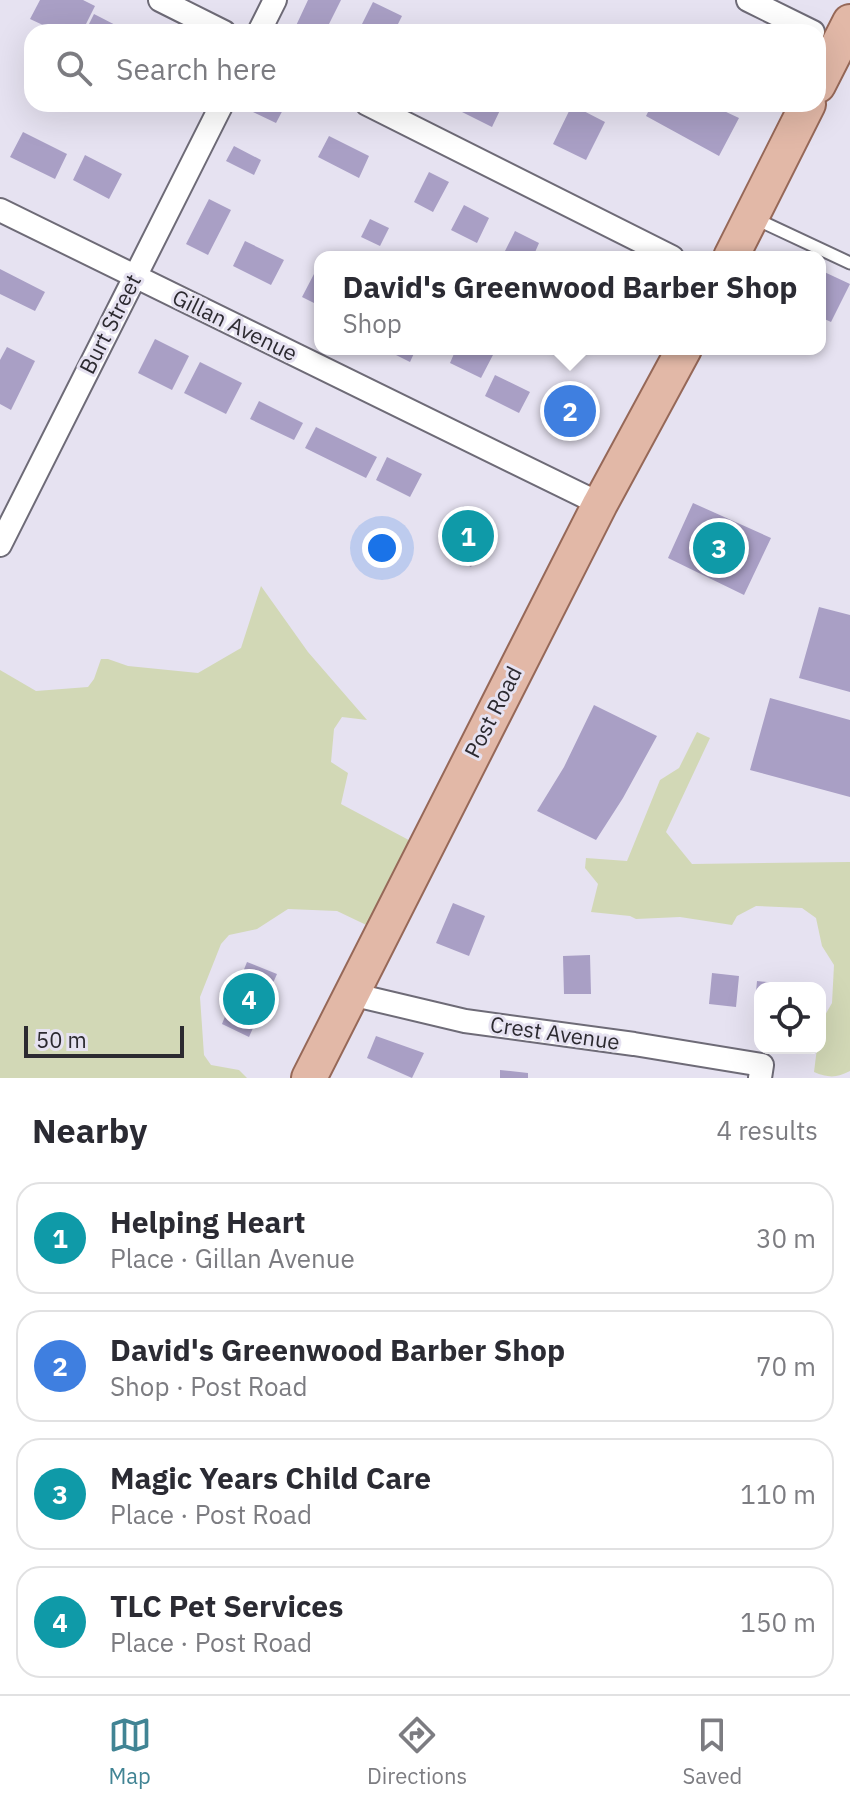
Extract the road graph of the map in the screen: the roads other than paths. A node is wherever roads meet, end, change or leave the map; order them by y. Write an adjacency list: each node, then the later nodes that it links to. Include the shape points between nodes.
1 (160, 0): 4 (street)
2 (275, 0): 5 (street)
3 (748, 0): 6 (street)
4 (208, 24)
5 (263, 24)
6 (808, 24)
7 (218, 112): 17 (street, Burt Street)
8 (383, 112): 12 (street)
9 (804, 112): 11 (main road)
10 (0, 210): 17 (street, Gillan Avenue)
11 (752, 217): 13 (main road); 14 (lane)
12 (660, 251)
13 (734, 251)
14 (824, 251)
15 (826, 252): 16 (lane)
16 (850, 263)
17 (135, 276): 19 (street, Gillan Avenue); 20 (street, Burt Street)
18 (681, 355): 19 (main road, Post Road)
19 (600, 504): 21 (main road, Post Road)
20 (0, 545)
21 (351, 994): 22 (street, Crest Avenue, via 465,1021 634,1044); 23 (main road, Post Road)
22 (761, 1071)
23 (309, 1078)

